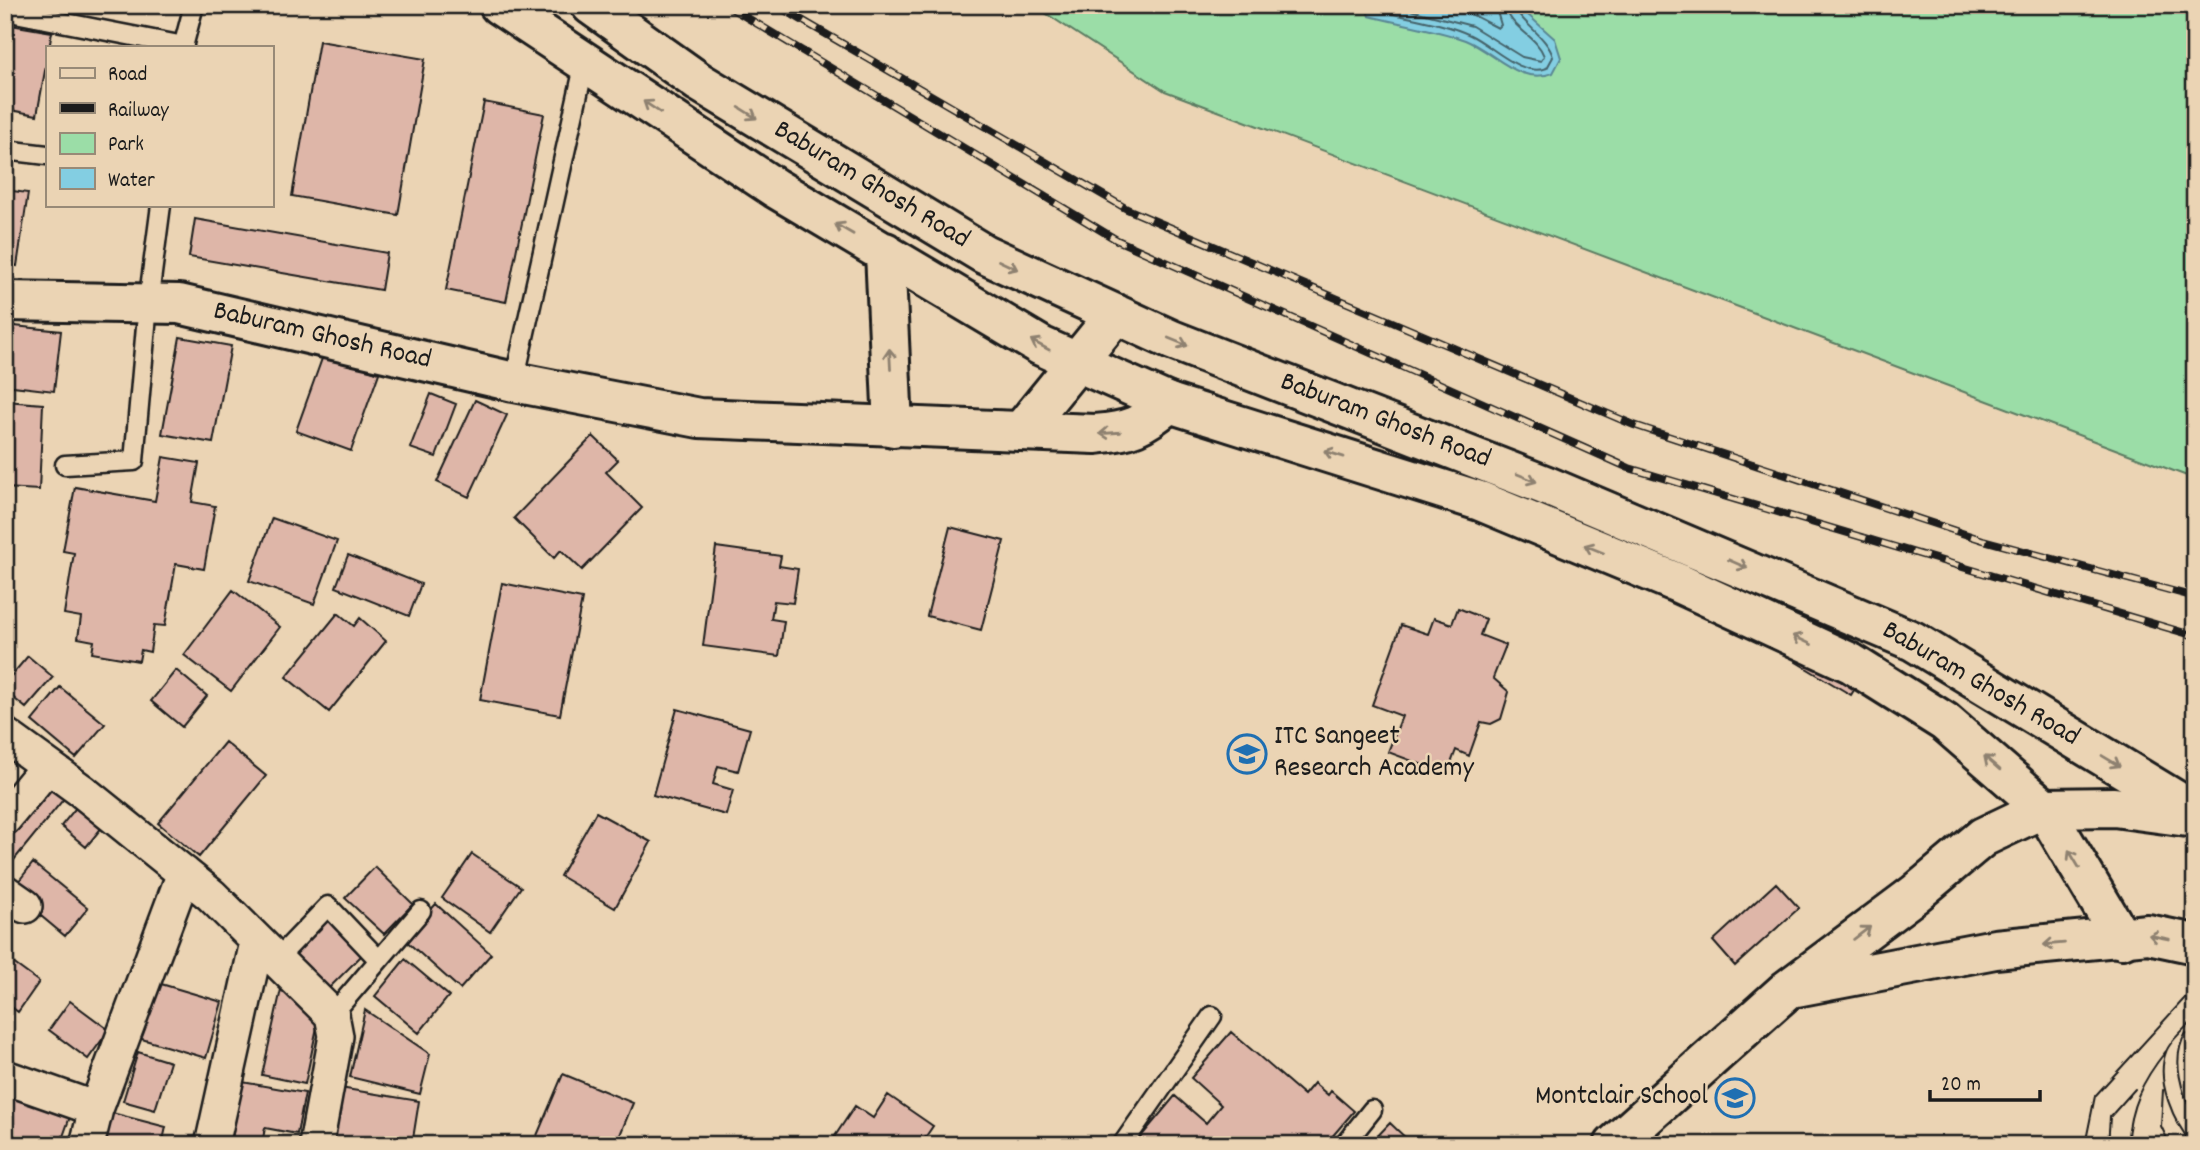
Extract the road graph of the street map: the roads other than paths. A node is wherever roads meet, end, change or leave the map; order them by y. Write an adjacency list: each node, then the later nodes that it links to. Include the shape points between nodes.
1 (194, 5): 5 (lane)
2 (499, 5): 6 (main road, Baburam Ghosh Road)
3 (591, 5): 13 (main road, Baburam Ghosh Road, one-way to 13, via 699,82 984,254)
4 (5, 11): 5 (lane)
5 (184, 46)
6 (585, 62): 10 (main road, Baburam Ghosh Road, one-way to 6, via 775,188); 15 (lane)
7 (5, 150): 8 (lane)
8 (46, 155)
9 (161, 206): 12 (lane)
10 (885, 252): 14 (main road, Baburam Ghosh Road, one-way to 10, via 1041,346); 17 (main road, one-way to 10)
11 (5, 301): 12 (main road, Baburam Ghosh Road)
12 (148, 304): 15 (main road, Baburam Ghosh Road, via 179,304); 20 (lane, via 134,461)
13 (1116, 314): 14 (main road); 18 (main road, Baburam Ghosh Road, one-way to 18)
14 (1077, 362): 16 (main road, Baburam Ghosh Road); 19 (main road)
15 (514, 382): 17 (main road, Baburam Ghosh Road, via 699,418)
16 (1169, 403): 19 (main road, Baburam Ghosh Road, one-way to 19, via 1127,432); 21 (main road, Baburam Ghosh Road, one-way to 16)
17 (893, 427): 19 (main road, Baburam Ghosh Road)
18 (1408, 430): 21 (main road); 25 (main road, Baburam Ghosh Road, one-way to 25, via 1913,641)
19 (1021, 431)
20 (65, 465)
21 (1391, 472): 24 (main road, Baburam Ghosh Road, one-way to 21, via 1945,722 1851,663 1678,583 1480,501)
22 (5, 735): 23 (street)
23 (47, 767): 26 (street); 28 (street)
24 (2044, 808): 27 (main road, via 2113,807); 30 (main road, Baburam Ghosh Road, one-way to 24); 34 (main road, one-way to 24, via 1915,894 1983,836)
25 (2195, 812)
26 (5, 818)
27 (2195, 818)
28 (184, 873): 32 (street); 38 (street)
29 (421, 911): 33 (lane)
30 (2122, 939): 31 (main road, one-way to 30, via 2148,934); 34 (main road, one-way to 34, via 1995,948)
31 (2195, 944)
32 (266, 951): 33 (lane, via 328,906); 35 (street); 41 (street)
33 (379, 960): 35 (lane)
34 (1788, 989): 45 (main road)
35 (332, 1016): 42 (street, via 336,1036)
36 (1212, 1016): 43 (lane)
37 (5, 1077): 38 (street)
38 (96, 1109): 40 (street)
39 (1372, 1110): 44 (lane)
40 (87, 1145)
41 (212, 1145)
42 (316, 1145)
43 (1122, 1145)
44 (1344, 1145)
45 (1614, 1145)

